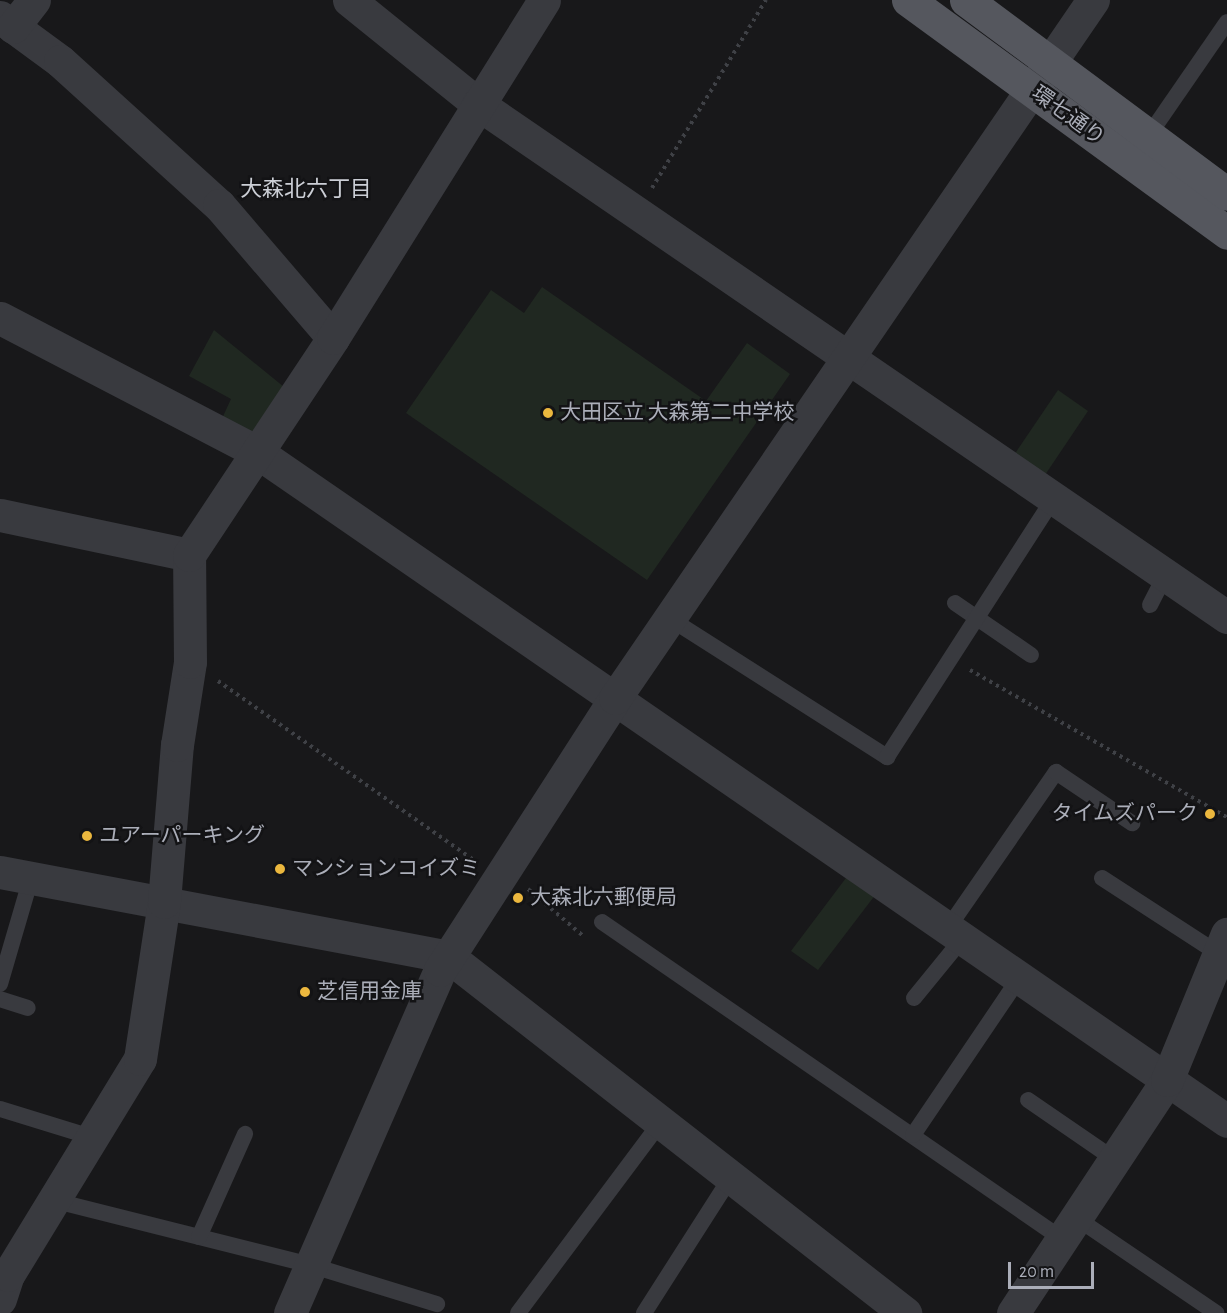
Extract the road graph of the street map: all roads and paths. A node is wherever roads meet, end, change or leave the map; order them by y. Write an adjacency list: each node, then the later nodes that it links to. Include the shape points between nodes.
1 (34, 0): 8 (street)
2 (349, 0): 12 (street)
3 (544, 0): 12 (street)
4 (766, 0): 15 (path)
5 (908, 0): 11 (main road, 環七通り)
6 (966, 0): 10 (main road, 環七通り)
7 (1093, 0): 10 (street)
8 (6, 22): 18 (street, via 60,60 219,205)
9 (1227, 22): 13 (lane)
10 (1050, 62): 11 (street); 13 (main road, 環七通り)
11 (1030, 89): 16 (main road, 環七通り); 19 (street)
12 (478, 104): 15 (street); 18 (street)
13 (1149, 135): 14 (main road, 環七通り)
14 (1227, 194)
15 (636, 214): 19 (street)
16 (1227, 233)
17 (0, 318): 20 (street)
18 (333, 338): 20 (street)
19 (847, 360): 21 (street); 28 (street)
20 (257, 452): 23 (street); 33 (street)
21 (1054, 498): 24 (street); 29 (lane)
22 (0, 515): 23 (street)
23 (189, 555): 32 (street)
24 (1165, 575): 26 (lane); 27 (street)
25 (955, 603): 29 (lane)
26 (1150, 605)
27 (1227, 617)
28 (669, 618): 31 (lane, via 887,757); 33 (street)
29 (978, 620): 30 (lane); 31 (lane)
30 (1031, 655)
31 (953, 660): 34 (path)
32 (190, 662): 36 (path); 39 (street, via 177,745)
33 (615, 698): 36 (street); 41 (street)
34 (1227, 817)
35 (1132, 823): 41 (lane, via 1056,772)
36 (503, 874): 40 (path, via 583,936); 43 (street)
37 (15, 875): 39 (street); 45 (lane)
38 (1102, 878): 42 (lane)
39 (164, 902): 43 (street); 56 (street, via 140,1059)
40 (602, 921): 55 (lane)
41 (955, 933): 44 (street); 46 (lane)
42 (1223, 944): 49 (street)
43 (449, 957): 53 (street); 62 (street)
44 (1020, 977): 49 (street); 55 (lane)
45 (0, 984)
46 (914, 998)
47 (0, 999): 48 (lane)
48 (28, 1008)
49 (1167, 1080): 52 (street); 57 (street)
50 (1028, 1101): 57 (lane)
51 (0, 1109): 56 (lane)
52 (1227, 1121)
53 (661, 1122): 58 (street); 66 (lane)
54 (245, 1134): 61 (lane)
55 (913, 1135): 60 (lane)
56 (91, 1137): 59 (street)
57 (1114, 1159): 60 (street)
58 (731, 1177): 67 (lane); 68 (street)
59 (52, 1200): 61 (lane); 63 (street, via 8,1275)
60 (1068, 1228): 69 (street); 70 (lane)
61 (198, 1237): 62 (lane)
62 (310, 1265): 64 (lane); 65 (street)
63 (0, 1297)
64 (436, 1304)
65 (290, 1313)
66 (518, 1313)
67 (644, 1313)
68 (905, 1313)
69 (1013, 1313)
70 (1216, 1313)

